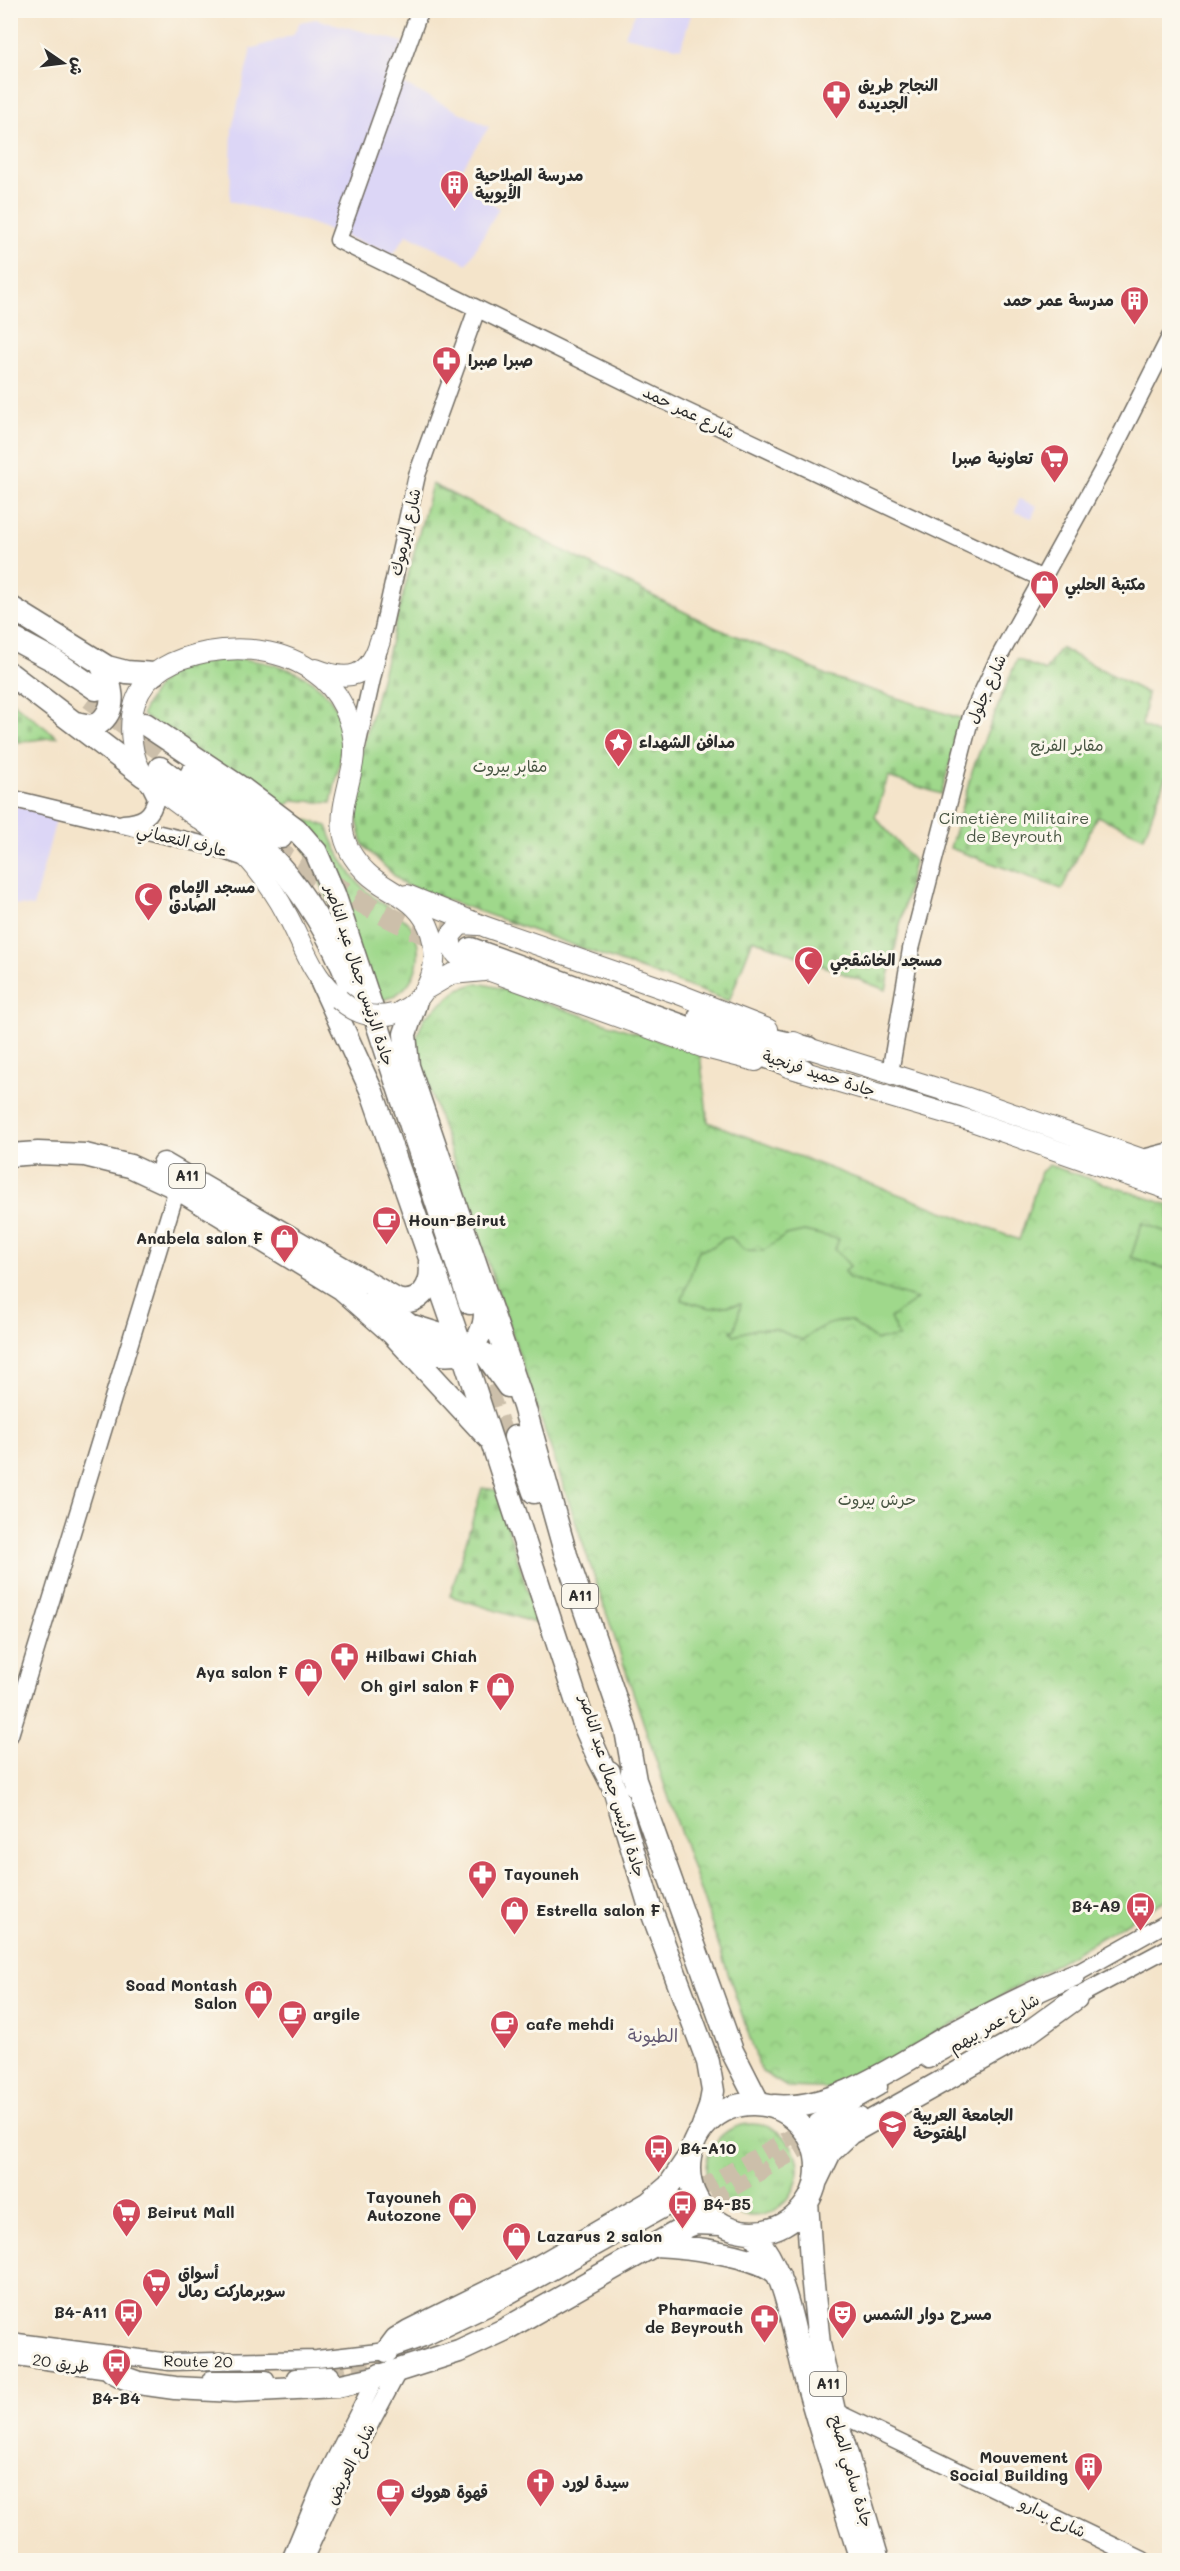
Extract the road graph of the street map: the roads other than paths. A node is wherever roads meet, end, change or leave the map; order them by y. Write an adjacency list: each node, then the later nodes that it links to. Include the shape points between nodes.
1 (420, 10): 2 (main road, شارع عمر حمد, via 338,240)
2 (477, 309): 4 (main road, شارع عمر حمد); 7 (main road, شارع اليرموك, via 417,475)
3 (1170, 337): 4 (main road, شارع جلول)
4 (1042, 579): 27 (main road, شارع جلول, via 972,716 911,949)
5 (10, 608): 9 (highway)
6 (10, 639): 13 (highway)
7 (380, 641): 10 (main road, via 371,662 355,675 342,677); 15 (main road, شارع اليرموك)
8 (10, 658): 13 (highway)
9 (101, 664): 12 (highway, via 120,671); 13 (highway, via 112,688 108,711 98,724 90,726)
10 (306, 665): 12 (main road, via 269,652 228,650 182,658); 15 (main road, via 344,706)
11 (10, 674): 13 (highway)
12 (154, 674): 16 (main road, via 138,696 131,723 135,753)
13 (86, 705): 16 (highway)
14 (145, 724): 38 (highway, جادة الرئيس جمال عبد الناصر, via 288,822 307,840 319,859)
15 (354, 761): 21 (main road, via 343,803 342,828 360,866)
16 (156, 770): 18 (highway, جادة الرئيس جمال عبد الناصر); 18 (highway, جادة الرئيس جمال عبد الناصر, via 275,842); 19 (main road, عارف النعماني, via 156,797 150,814 136,823); 20 (main road)
17 (10, 798): 19 (main road, عارف النعماني)
18 (227, 819): 38 (highway, جادة الرئيس جمال عبد الناصر, via 287,875 331,941)
19 (113, 823): 20 (main road, عارف النعماني, via 210,846)
20 (251, 861): 24 (main road, via 285,911)
21 (380, 884): 22 (main road); 25 (main road, via 416,908 429,929 434,962)
22 (478, 937): 23 (main road, via 468,923 453,931 450,940 459,958); 26 (highway, جادة حميد فرنجية, via 765,1038)
23 (489, 972): 25 (main road, via 452,974); 26 (main road, via 725,1054)
24 (322, 982): 25 (main road, bridge, via 351,1008 369,1016 393,1014); 36 (highway, via 372,1092)
25 (421, 996): 38 (highway, via 405,1034 408,1066)
26 (805, 1059): 27 (main road, جادة حميد فرنجية); 33 (main road, جادة حميد فرنجية)
27 (890, 1073): 31 (main road, جادة حميد فرنجية)
28 (10, 1140): 34 (highway, A11, via 92,1141 138,1154)
29 (1170, 1150): 31 (main road)
30 (10, 1155): 34 (highway, A11, via 85,1155)
31 (1143, 1158): 32 (main road, جادة حميد فرنجية); 33 (main road)
32 (1170, 1169)
33 (1133, 1177): 35 (main road, جادة حميد فرنجية)
34 (179, 1180): 37 (highway, A11); 43 (main road)
35 (1170, 1190)
36 (429, 1256): 37 (highway, via 430,1282 411,1302); 40 (highway)
37 (339, 1276): 39 (highway, A11); 40 (highway, A11, via 402,1321)
38 (471, 1300): 40 (highway, via 482,1330); 41 (highway)
39 (393, 1334): 40 (highway, via 422,1350 449,1355); 42 (highway, A11)
40 (464, 1346): 41 (highway, A11, via 486,1355); 42 (highway)
41 (524, 1406): 44 (highway, A11, via 566,1555 626,1730)
42 (504, 1440): 44 (highway, جادة الرئيس جمال عبد الناصر); 50 (highway, جادة الرئيس جمال عبد الناصر / A11, via 585,1726 614,1786 649,1904)
43 (10, 1735)
44 (636, 1786): 49 (highway, جادة الرئيس جمال عبد الناصر / A11)
45 (1170, 1921): 47 (main road, شارع عمر بيهم)
46 (1170, 1947): 48 (main road, شارع عمر بيهم)
47 (1074, 1975): 48 (main road, شارع عمر بيهم, via 821,2129); 51 (highway, via 1013,2001 845,2093 808,2106)
48 (1076, 1998): 54 (highway, via 1025,2035 850,2133 830,2152)
49 (732, 2051): 50 (highway, via 724,2065); 51 (highway, جادة الرئيس جمال عبد الناصر / A11)
50 (708, 2062): 52 (highway, جادة الرئيس جمال عبد الناصر / A11, via 713,2091)
51 (765, 2105): 52 (highway, A11, via 728,2109); 54 (highway, A11, via 796,2120 809,2137 817,2164)
52 (702, 2129): 53 (highway, A11)
53 (690, 2155): 56 (highway, A11, via 694,2193); 64 (highway, via 669,2186 649,2202 540,2266 396,2339)
54 (811, 2194): 57 (highway, via 796,2215 781,2226); 58 (highway, جادة سامي الصلح / A11)
55 (680, 2200): 61 (main road)
56 (720, 2224): 57 (highway); 59 (highway, via 696,2223)
57 (752, 2232): 60 (highway, جادة سامي الصلح / A11)
58 (810, 2241): 60 (highway, via 796,2233 775,2245); 68 (highway, جادة سامي الصلح / A11, via 816,2324)
59 (655, 2245): 60 (highway, via 755,2261); 64 (highway, via 459,2351)
60 (778, 2272): 71 (highway, جادة سامي الصلح / A11)
61 (487, 2308): 64 (main road, Route 20, via 424,2338); 67 (main road, via 452,2336 387,2363)
62 (10, 2341): 64 (main road, Route 20, via 170,2362)
63 (10, 2356): 65 (main road, طريق 20)
64 (393, 2360): 67 (highway); 70 (main road, شارع العريض)
65 (112, 2371): 66 (main road, طريق 20, via 231,2380); 67 (highway, via 139,2383 236,2391 337,2386)
66 (331, 2375)
67 (374, 2378): 69 (main road, شارع العريض)
68 (834, 2411): 72 (highway, جادة سامي الصلح / A11); 73 (main road, شارع بدارو)
69 (290, 2560)
70 (304, 2560)
71 (861, 2560)
72 (878, 2560)
73 (1143, 2560)

